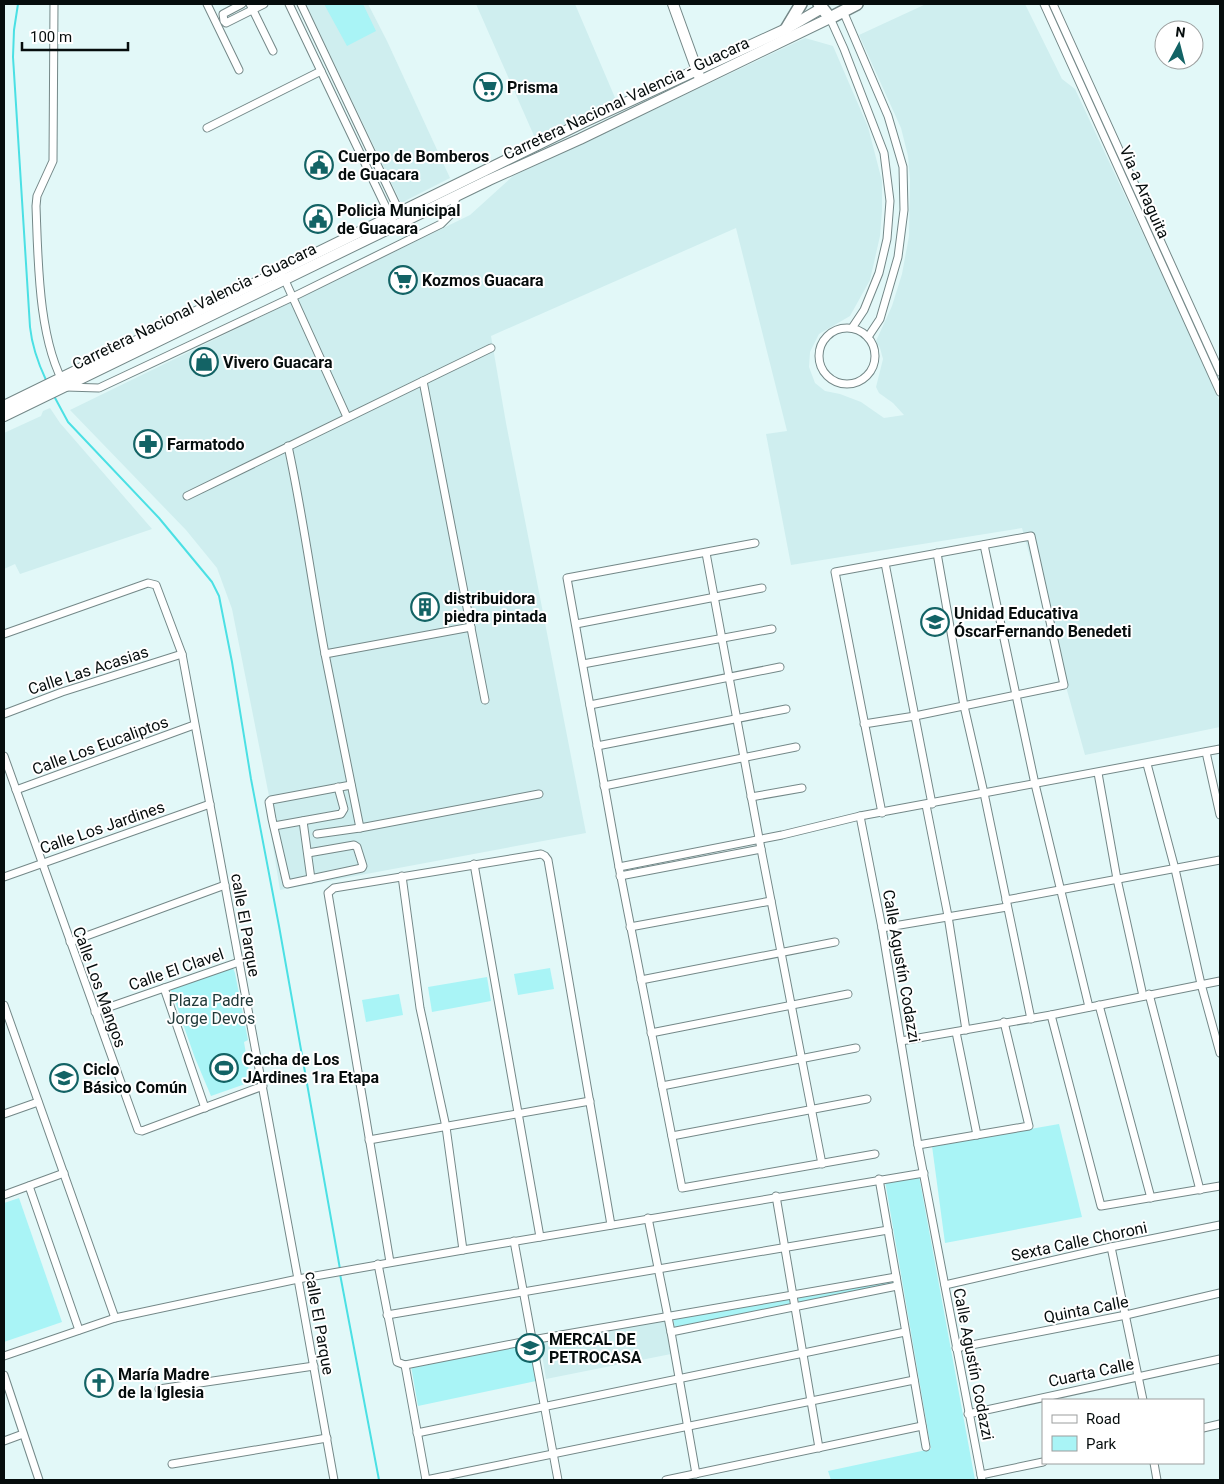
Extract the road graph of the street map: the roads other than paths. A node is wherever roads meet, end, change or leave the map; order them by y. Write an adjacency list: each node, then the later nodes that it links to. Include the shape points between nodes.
1 (54, 4): 31 (street, via 53,161 36,200 39,268)
2 (207, 4): 18 (street)
3 (242, 4): 13 (street, via 223,14 224,21)
4 (264, 4): 13 (street)
5 (289, 4): 19 (street)
6 (301, 4): 23 (street)
7 (673, 4): 20 (main road)
8 (801, 4): 16 (main road)
9 (857, 4): 14 (main road, Carretera Nacional Valencia - Guacara)
10 (1044, 4): 32 (street, Via a Araguita)
11 (1053, 4): 29 (street, Via a Araguita)
12 (823, 5): 15 (main road); 16 (main road, Carretera Nacional Valencia - Guacara)
13 (252, 6): 17 (street)
14 (842, 7): 15 (main road, Carretera Nacional Valencia - Guacara); 27 (street, via 888,116 903,167 904,210 898,257 880,319)
15 (830, 18): 20 (main road, Carretera Nacional Valencia - Guacara); 26 (street, via 884,153 890,201 887,239 879,273 864,310)
16 (786, 29): 20 (main road, Carretera Nacional Valencia - Guacara, via 753,43)
17 (273, 51)
18 (239, 70)
19 (321, 71): 21 (street); 23 (street)
20 (699, 76): 22 (main road, Carretera Nacional Valencia - Guacara); 23 (main road, Carretera Nacional Valencia - Guacara, via 584,122)
21 (208, 128)
22 (456, 196): 23 (main road, Carretera Nacional Valencia - Guacara); 25 (street, via 453,212 441,224)
23 (398, 220): 24 (main road, Carretera Nacional Valencia - Guacara)
24 (283, 276): 25 (street); 31 (main road, Carretera Nacional Valencia - Guacara)
25 (292, 297): 31 (street, via 99,388); 35 (street)
26 (852, 328): 27 (street); 27 (street, via 842,328 824,339 819,359 829,378 849,384 859,381 871,371 876,356)
27 (868, 337)
28 (491, 348): 30 (street)
29 (1220, 372)
30 (423, 381): 35 (street); 46 (street)
31 (55, 387): 33 (main road, Carretera Nacional Valencia - Guacara); 34 (main road, Carretera Nacional Valencia - Guacara)
32 (1220, 392)
33 (4, 406)
34 (4, 416)
35 (347, 417): 36 (street)
36 (288, 446): 37 (street); 51 (street)
37 (187, 496)
38 (755, 543): 40 (street)
39 (984, 544): 41 (street); 55 (street); 55 (street, via 1031,536 1064,685)
40 (706, 553): 44 (street); 45 (street, via 567,578)
41 (937, 553): 42 (street); 58 (street)
42 (885, 563): 61 (street); 63 (street, via 835,572)
43 (762, 588): 44 (street)
44 (714, 597): 45 (street); 49 (street)
45 (576, 624): 52 (street)
46 (472, 626): 51 (street); 56 (street)
47 (772, 630): 49 (street)
48 (4, 634): 50 (street, calle El Parque, via 148,583 156,585)
49 (722, 639): 52 (street); 54 (street)
50 (182, 654): 60 (street, Calle Las Acasias); 64 (street, calle El Parque)
51 (325, 654): 74 (street)
52 (583, 664): 57 (street)
53 (780, 667): 54 (street)
54 (729, 677): 57 (street); 62 (street)
55 (1016, 695): 58 (street); 73 (street)
56 (485, 700)
57 (590, 705): 65 (street)
58 (964, 706): 61 (street); 79 (street)
59 (786, 709): 62 (street)
60 (4, 714)
61 (915, 716): 63 (street); 83 (street)
62 (737, 718): 65 (street); 70 (street)
63 (864, 724): 84 (street)
64 (194, 726): 78 (street, Calle Los Eucaliptos); 82 (street, calle El Parque)
65 (597, 746): 75 (street)
66 (796, 747): 70 (street)
67 (1220, 749): 68 (street)
68 (1206, 752): 71 (street); 85 (street)
69 (4, 756): 78 (street)
70 (744, 757): 75 (street); 81 (street)
71 (1147, 764): 72 (street); 98 (street)
72 (1098, 773): 73 (street); 103 (street)
73 (1035, 784): 79 (street); 105 (street)
74 (351, 786): 76 (street); 89 (street)
75 (604, 786): 97 (street)
76 (338, 787): 87 (street, via 343,812); 88 (street, via 271,800)
77 (802, 788): 81 (street)
78 (16, 790): 96 (street)
79 (984, 793): 83 (street); 107 (street)
80 (539, 794): 89 (street)
81 (751, 797): 91 (street)
82 (210, 804): 96 (street, Calle Los Jardines); 104 (street, calle El Parque)
83 (929, 804): 84 (street); 108 (street)
84 (882, 813): 86 (street)
85 (1220, 815)
86 (860, 816): 91 (street); 110 (street, Calle Agustín Codazzi)
87 (303, 821): 88 (street); 93 (street)
88 (274, 826): 102 (street, via 286,883)
89 (360, 828): 90 (street)
90 (317, 834)
91 (759, 840): 92 (street); 97 (street)
92 (761, 849): 101 (street); 106 (street)
93 (308, 852): 102 (street); 102 (street, via 354,845 363,865 362,868)
94 (1220, 860): 98 (street)
95 (474, 864): 100 (street); 140 (street, via 541,854 548,860); 145 (street)
96 (42, 865): 99 (street, Calle Los Jardines); 111 (street, Calle Los Mangos)
97 (619, 867): 101 (street)
98 (1176, 869): 103 (street); 117 (street)
99 (4, 876)
100 (402, 876): 146 (street, via 420,1008); 149 (street, via 334,888 328,893)
101 (620, 876): 109 (street)
102 (311, 879)
103 (1118, 879): 105 (street); 120 (street)
104 (224, 885): 111 (street); 114 (street, calle El Parque)
105 (1061, 889): 107 (street); 124 (street)
106 (771, 901): 109 (street); 113 (street)
107 (1006, 904): 108 (street); 127 (street)
108 (948, 916): 110 (street); 129 (street)
109 (630, 928): 115 (street)
110 (882, 928): 132 (street, Calle Agustín Codazzi)
111 (70, 942): 125 (street, Calle Los Mangos)
112 (835, 942): 113 (street)
113 (781, 953): 115 (street); 123 (street)
114 (239, 962): 118 (street, Calle El Clavel); 137 (street, calle El Parque)
115 (641, 980): 131 (street)
116 (1220, 980): 117 (street)
117 (1201, 984): 120 (street); 133 (street)
118 (164, 988): 125 (street, Calle El Clavel); 142 (street)
119 (848, 994): 123 (street)
120 (1146, 995): 122 (street); 158 (street)
121 (4, 1005): 141 (street)
122 (1099, 1005): 124 (street); 161 (street)
123 (791, 1006): 131 (street); 136 (street)
124 (1089, 1007): 126 (street)
125 (95, 1012): 142 (street, Calle Los Mangos, via 138,1130)
126 (1052, 1016): 127 (street); 161 (street, via 1101,1206)
127 (1031, 1019): 128 (street)
128 (1004, 1022): 129 (street); 147 (street, via 1029,1126)
129 (966, 1030): 130 (street)
130 (956, 1032): 132 (street); 147 (street)
131 (651, 1033): 138 (street)
132 (901, 1041): 150 (street, Calle Agustín Codazzi)
133 (1219, 1042): 135 (street)
134 (856, 1048): 136 (street)
135 (1220, 1053)
136 (801, 1059): 138 (street); 143 (street)
137 (263, 1086): 142 (street, Calle Los Mangos); 175 (street, calle El Parque)
138 (662, 1086): 148 (street)
139 (867, 1099): 143 (street)
140 (590, 1100): 145 (street); 163 (street)
141 (38, 1102): 144 (street); 153 (street)
142 (204, 1108)
143 (811, 1110): 148 (street); 152 (street)
144 (4, 1114)
145 (518, 1114): 146 (street); 166 (street)
146 (446, 1127): 149 (street); 170 (street)
147 (977, 1135): 150 (street)
148 (672, 1136): 152 (street, via 682,1188)
149 (369, 1140): 171 (street)
150 (918, 1145): 154 (street, Calle Agustín Codazzi)
151 (875, 1154): 152 (street)
152 (822, 1164)
153 (64, 1173): 156 (street); 185 (street)
154 (924, 1173): 155 (street); 176 (street, Calle Agustín Codazzi)
155 (879, 1179): 160 (street); 165 (street)
156 (29, 1186): 159 (street); 186 (street)
157 (1220, 1186): 158 (street)
158 (1200, 1190): 161 (street)
159 (4, 1195)
160 (776, 1196): 162 (street); 168 (street)
161 (1152, 1198)
162 (648, 1218): 163 (street); 173 (street)
163 (611, 1224): 166 (street)
164 (1220, 1225): 169 (street, Sexta Calle Choroni)
165 (888, 1230): 168 (street); 174 (street)
166 (540, 1237): 167 (street)
167 (514, 1241): 170 (street); 178 (street)
168 (785, 1247): 173 (street); 180 (street)
169 (1111, 1247): 176 (street, Sexta Calle Choroni); 183 (street)
170 (463, 1250): 171 (street)
171 (390, 1262): 172 (street)
172 (378, 1264): 175 (street); 182 (street)
173 (659, 1268): 178 (street); 184 (street)
174 (896, 1277): 177 (street); 180 (street)
175 (298, 1279): 185 (street); 195 (street, calle El Parque)
176 (945, 1285): 190 (street, Calle Agustín Codazzi)
177 (897, 1286): 181 (street); 188 (street)
178 (524, 1292): 182 (street); 189 (street)
179 (1220, 1293): 183 (street, Quinta Calle)
180 (793, 1295): 181 (street); 184 (street)
181 (795, 1308): 187 (street); 191 (street)
182 (386, 1315): 194 (street, via 397,1362)
183 (1126, 1315): 190 (street, Quinta Calle); 197 (street)
184 (668, 1316): 187 (street); 189 (street)
185 (115, 1318): 186 (street)
186 (78, 1330): 192 (street)
187 (671, 1332): 198 (street)
188 (905, 1332): 191 (street); 199 (street)
189 (532, 1340): 194 (street); 203 (street)
190 (956, 1348): 204 (street, Calle Agustín Codazzi)
191 (803, 1353): 198 (street); 202 (street)
192 (4, 1356)
193 (1220, 1358): 197 (street, Cuarta Calle)
194 (405, 1365): 209 (street)
195 (314, 1366): 200 (street); 211 (street, calle El Parque)
196 (4, 1375): 210 (street)
197 (1139, 1376): 201 (street); 204 (street, Cuarta Calle)
198 (680, 1379): 203 (street); 206 (street)
199 (914, 1380): 202 (street); 207 (street)
200 (159, 1389)
201 (1143, 1399)
202 (811, 1401): 206 (street); 214 (street)
203 (545, 1407): 209 (street); 215 (street)
204 (968, 1414): 220 (street, Calle Agustín Codazzi)
205 (1220, 1424): 208 (street)
206 (688, 1426): 215 (street); 219 (street)
207 (922, 1426): 213 (street); 214 (street)
208 (1204, 1428)
209 (417, 1433): 223 (street)
210 (23, 1434): 212 (street); 221 (street)
211 (327, 1438): 217 (street); 222 (street, calle El Parque)
212 (4, 1441)
213 (926, 1446)
214 (819, 1448): 219 (street)
215 (553, 1454): 223 (street); 224 (street)
216 (1042, 1462): 220 (street)
217 (172, 1464)
218 (1154, 1464): 226 (street)
219 (696, 1474): 225 (street)
220 (982, 1478)
221 (39, 1480)
222 (334, 1480)
223 (426, 1480)
224 (558, 1480)
225 (666, 1480)
226 (1158, 1480)

